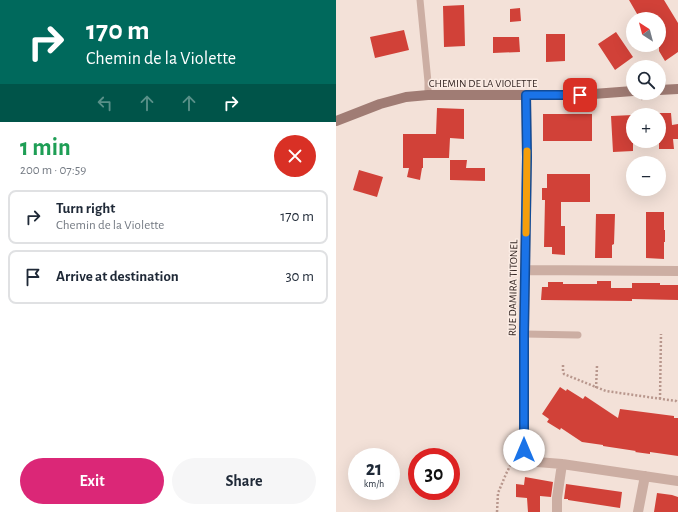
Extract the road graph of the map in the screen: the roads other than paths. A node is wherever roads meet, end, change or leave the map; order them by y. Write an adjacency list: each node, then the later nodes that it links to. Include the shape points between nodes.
1 (420, 0): 5 (lane)
2 (678, 89): 3 (street)
3 (666, 90)
4 (626, 92): 6 (street, CHEMIN DE LA VIOLETTE)
5 (428, 95): 6 (street, CHEMIN DE LA VIOLETTE); 7 (street, CHEMIN DE LA VIOLETTE, via 387,102)
6 (526, 95): 8 (street, RUE DAMIRA TITONEL)
7 (336, 120)
8 (525, 270): 9 (street); 10 (street, RUE DAMIRA TITONEL)
9 (678, 271)
10 (524, 334): 11 (lane); 12 (street, RUE DAMIRA TITONEL, via 524,450 529,457 538,462)
11 (578, 335)
12 (562, 464): 13 (street); 15 (street)
13 (645, 476): 14 (street); 16 (street)
14 (678, 481)
15 (557, 512)
16 (638, 512)

